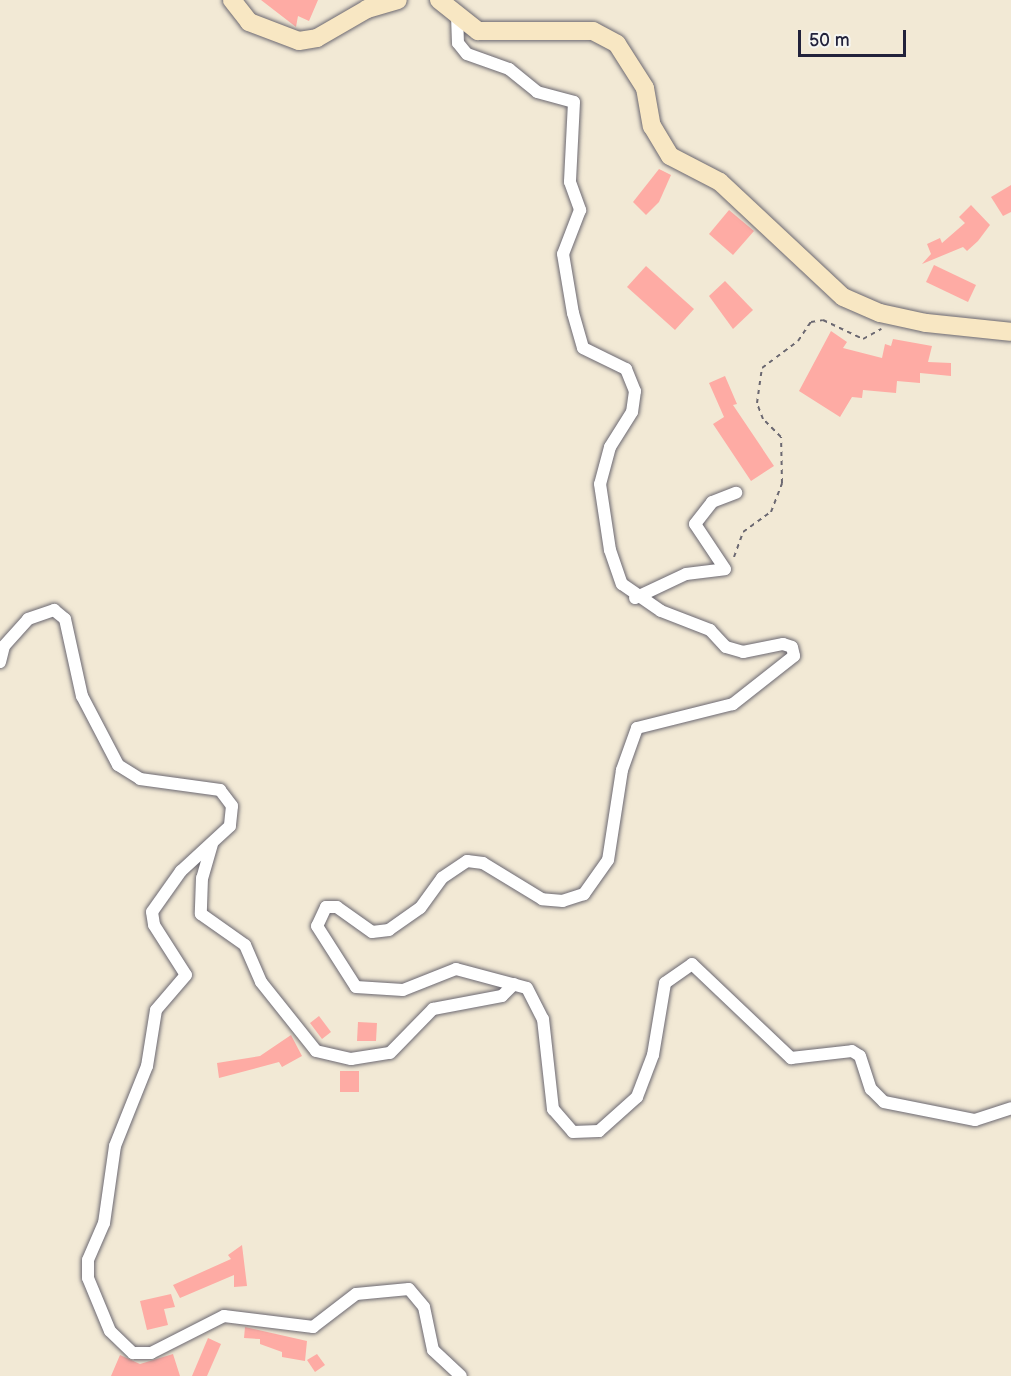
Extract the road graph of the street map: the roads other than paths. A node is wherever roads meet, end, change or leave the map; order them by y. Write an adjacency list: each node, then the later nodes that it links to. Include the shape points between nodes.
1 (232, 0): 2 (street, via 249,22 299,41 317,38 367,9)
2 (398, 0)
3 (439, 0): 4 (street)
4 (457, 15): 5 (street, via 478,31 605,35 617,44 645,88 652,126 670,156 720,182 843,297 893,316); 7 (street, via 458,43 467,54 509,69 537,92 574,102 570,182 580,210 563,255 584,348 627,369 635,391 632,412 610,447 600,484 614,567)
5 (1011, 332)
6 (736, 493): 7 (street, via 712,502 695,524 725,568 686,574)
7 (635, 598): 10 (street, via 710,630 726,647 743,652 783,644 792,646 794,656 733,704 637,728 622,770 608,860 584,894 563,901 542,899 483,863 467,861 442,878 420,908 389,930 372,932 337,907 326,907 319,915 317,926 356,987 403,990 456,969)
8 (0, 662): 9 (street, via 4,646 39,612 54,610 65,619 75,677 118,765 140,779 226,795 232,807 230,826)
9 (212, 844): 10 (street, via 201,878 201,914 245,945 261,982 316,1051 351,1059 390,1053 434,1009 502,996); 12 (street, via 180,871 152,912 154,925 186,975 156,1010 147,1066 115,1146 104,1223 88,1260 88,1278 103,1317 121,1345 133,1353 151,1353 224,1316 313,1327 363,1292 409,1289 424,1307 433,1350)
10 (514, 984): 11 (street, via 536,998 553,1109 573,1132 599,1131 637,1097 653,1055 665,984 692,964 791,1058 852,1051 860,1056 871,1089 884,1102 975,1120)
11 (1011, 1108)
12 (461, 1376)

